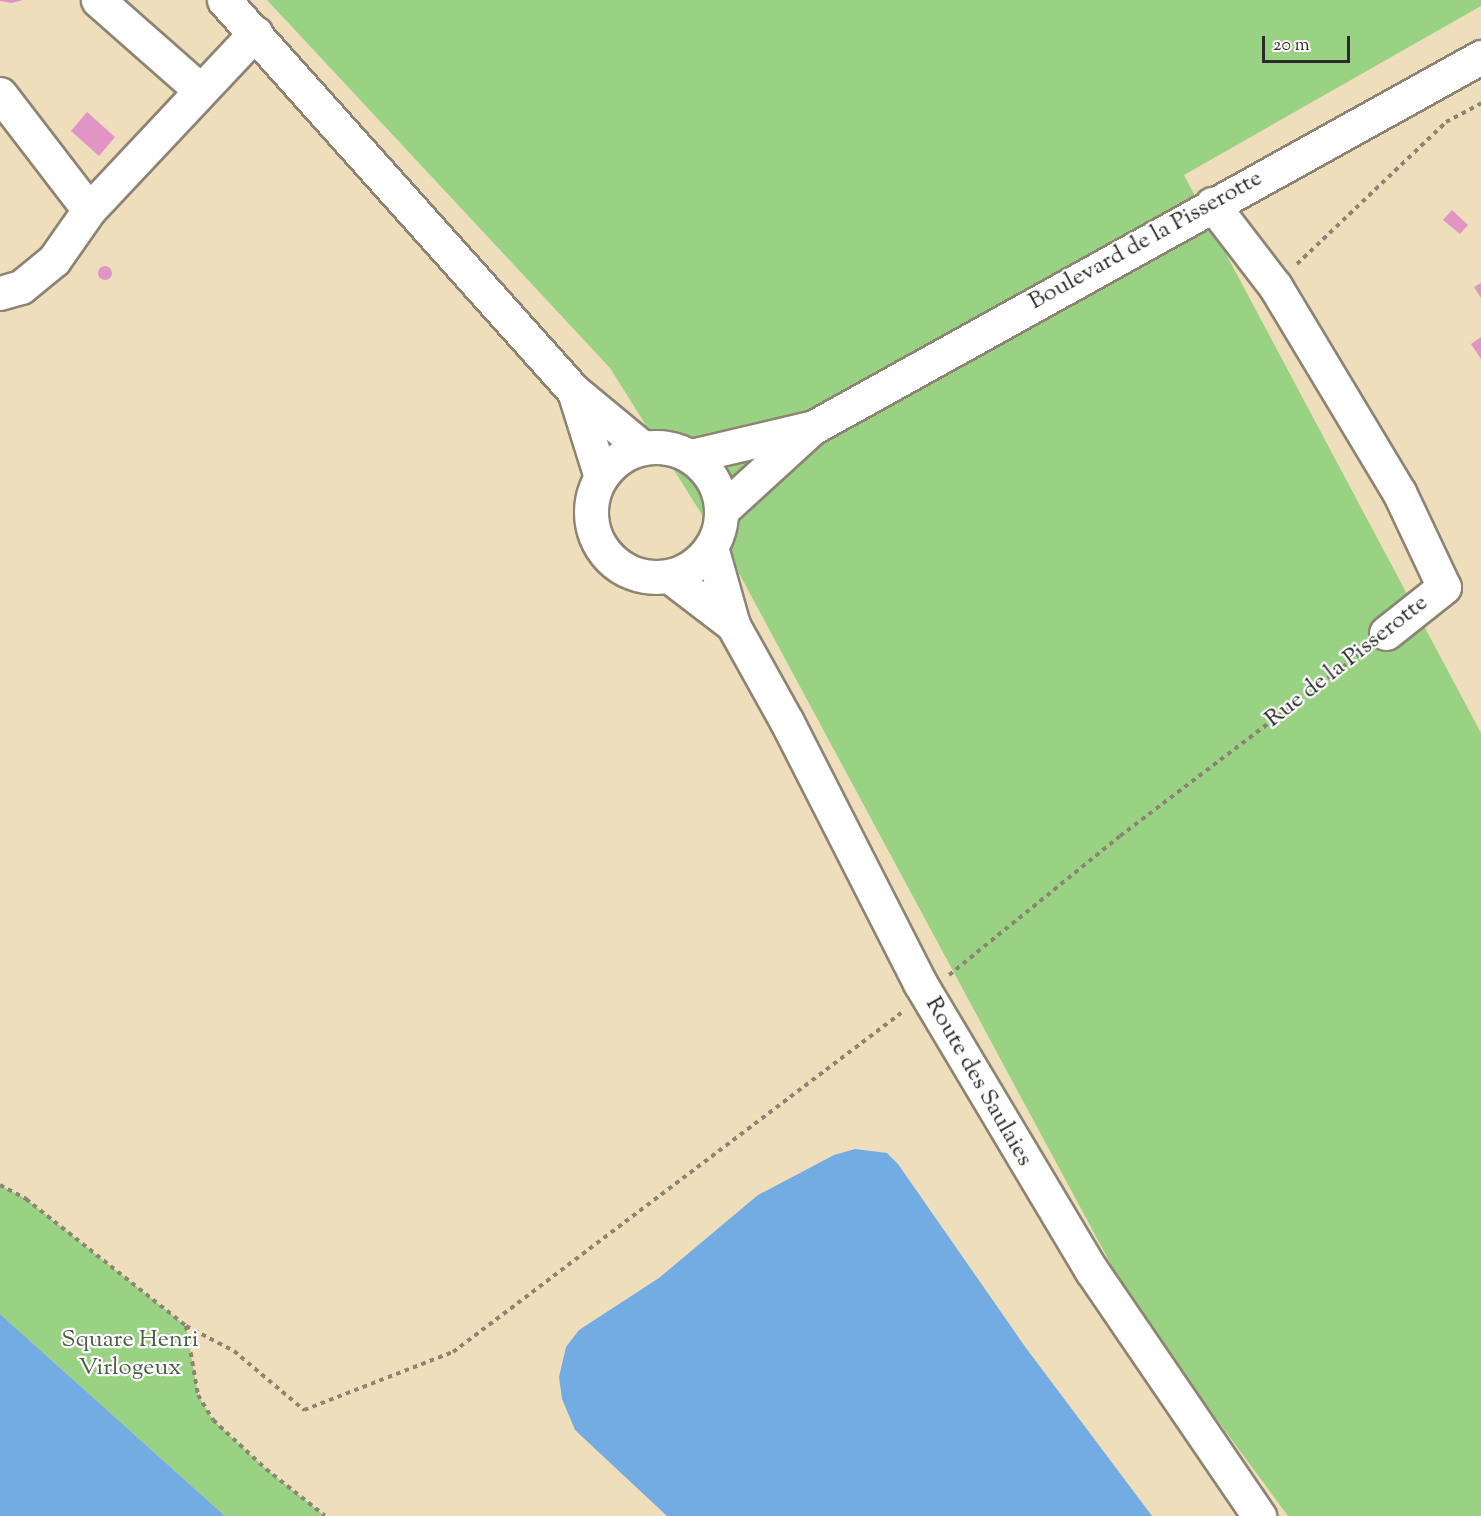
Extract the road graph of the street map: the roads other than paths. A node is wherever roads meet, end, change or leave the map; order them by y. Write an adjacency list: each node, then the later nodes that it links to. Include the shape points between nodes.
1 (98, 0): 5 (street)
2 (224, 0): 3 (street)
3 (255, 33): 5 (street); 10 (street)
4 (1481, 57): 7 (street, Boulevard de la Pisserotte)
5 (200, 90): 8 (street)
6 (0, 94): 8 (street)
7 (1212, 204): 11 (street, Boulevard de la Pisserotte); 19 (street, Rue de la Pisserotte, via 1275,286 1399,492 1444,586)
8 (88, 210): 9 (street, via 54,260 21,287)
9 (0, 293)
10 (574, 390): 12 (street); 14 (street)
11 (812, 428): 13 (street); 15 (street)
12 (643, 448): 13 (street, via 659,446); 14 (street, via 626,453)
13 (691, 456): 15 (street, via 707,470 717,489)
14 (600, 477): 17 (street, via 592,497 591,519 597,540 627,570 648,577)
15 (721, 511): 16 (street)
16 (711, 547): 17 (street, via 693,565); 18 (street)
17 (669, 576): 18 (street)
18 (733, 625): 20 (street, Route des Saulaies, via 927,993 1092,1270)
19 (1386, 633)
20 (1259, 1516)

